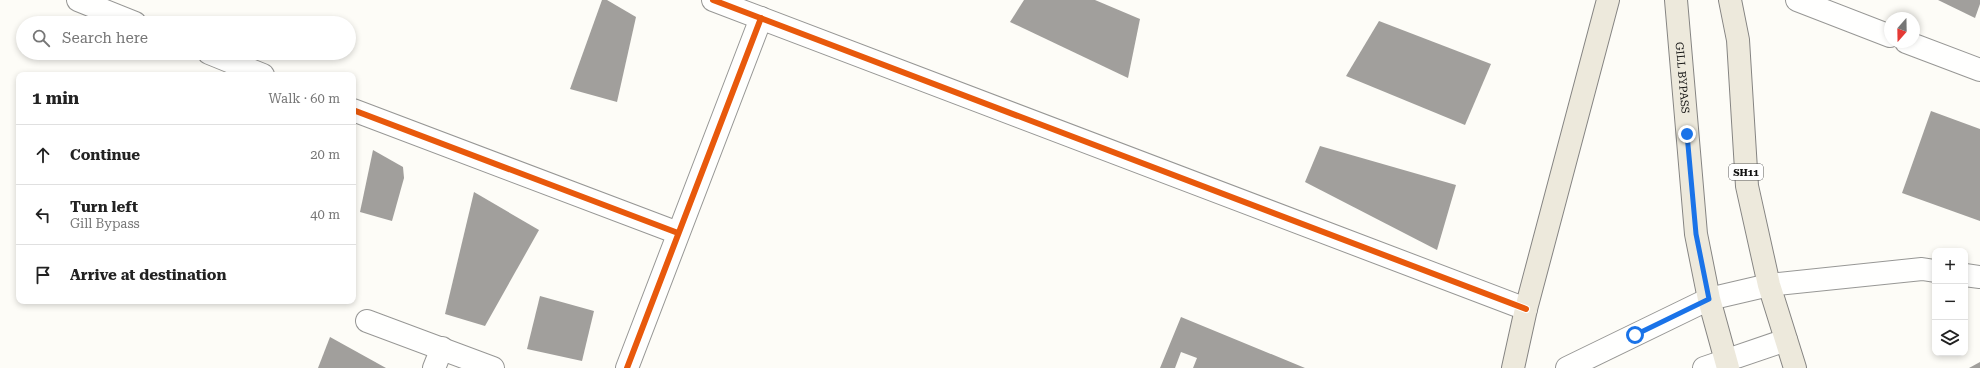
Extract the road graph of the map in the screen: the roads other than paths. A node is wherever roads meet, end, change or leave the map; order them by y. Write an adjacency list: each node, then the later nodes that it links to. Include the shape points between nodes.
1 (78, 0): 7 (street)
2 (713, 0): 8 (street)
3 (1608, 0): 21 (main road)
4 (1676, 0): 20 (main road, GILL BYPASS, via 1696,234)
5 (1730, 0): 19 (main road, SH11, via 1738,40 1747,186)
6 (1797, 0): 9 (street)
7 (118, 16)
8 (761, 18): 15 (street); 21 (street)
9 (1884, 34)
10 (1920, 47): 12 (street)
11 (226, 60): 13 (street)
12 (1980, 70)
13 (256, 72)
14 (356, 111): 15 (street)
15 (678, 233): 28 (street)
16 (1932, 270): 19 (street)
17 (1968, 275): 18 (street)
18 (1980, 277)
19 (1769, 285): 20 (street); 23 (main road, SH11)
20 (1709, 299): 25 (main road, GILL BYPASS); 30 (street)
21 (1526, 309): 29 (main road)
22 (367, 321): 24 (street)
23 (1786, 340): 25 (street); 32 (main road, SH11)
24 (442, 348): 26 (street); 27 (street)
25 (1727, 365): 31 (street)
26 (434, 368)
27 (493, 368)
28 (627, 368)
29 (1513, 368)
30 (1567, 368)
31 (1704, 368)
32 (1795, 368)

